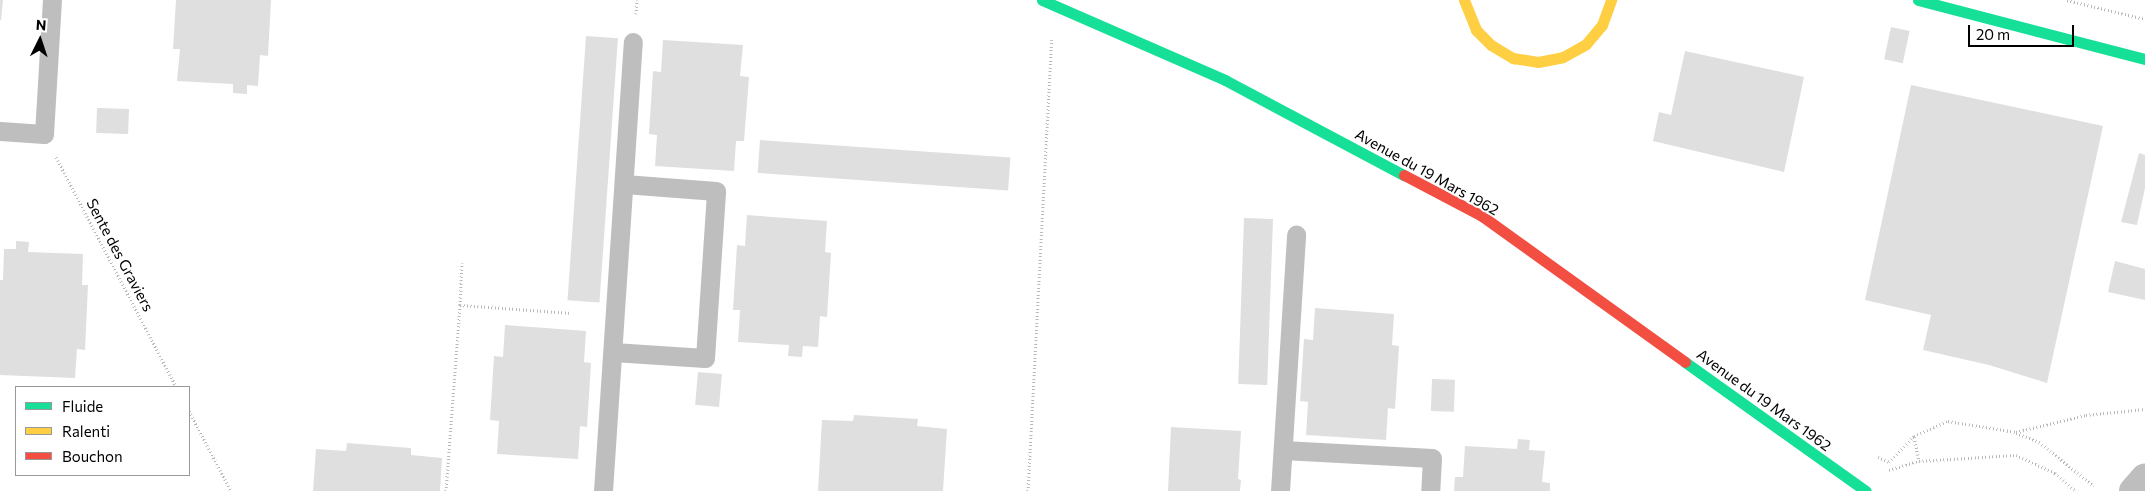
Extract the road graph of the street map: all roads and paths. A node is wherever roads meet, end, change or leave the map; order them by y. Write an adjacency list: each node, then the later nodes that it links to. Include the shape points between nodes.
1 (52, 0): 12 (lane)
2 (1042, 0): 7 (main road, Avenue du 19 Mars 1962)
3 (1464, 0): 4 (main road, via 1476,30 1491,45 1513,58 1538,62 1563,57 1586,44 1602,25)
4 (1611, 0)
5 (1918, 0): 10 (main road)
6 (2067, 0): 8 (path)
7 (1054, 5): 31 (path); 34 (main road, Avenue du 19 Mars 1962, via 1225,80 1482,216)
8 (2145, 19)
9 (633, 42): 13 (lane)
10 (2145, 59)
11 (0, 131): 12 (lane)
12 (44, 134): 19 (path, Sente des Graviers)
13 (624, 184): 18 (lane); 18 (lane, via 716,191 704,358)
14 (1296, 234): 24 (lane)
15 (462, 263): 16 (path)
16 (460, 305): 17 (path); 29 (path)
17 (572, 313)
18 (613, 352): 30 (lane)
19 (175, 386)
20 (2145, 409): 22 (path, via 2086,415)
21 (190, 413): 28 (path)
22 (2016, 432): 23 (path, via 1948,421); 27 (path, via 2039,442)
23 (1914, 436): 25 (path, via 1889,462); 35 (path, via 1919,461 2016,455 2055,473)
24 (1283, 450): 32 (lane); 33 (lane, via 1432,458)
25 (1873, 454)
26 (2145, 477): 36 (street)
27 (2094, 486)
28 (231, 491)
29 (446, 491)
30 (603, 491)
31 (1028, 491)
32 (1280, 491)
33 (1430, 491)
34 (1866, 491)
35 (2076, 491)
36 (2133, 491)

